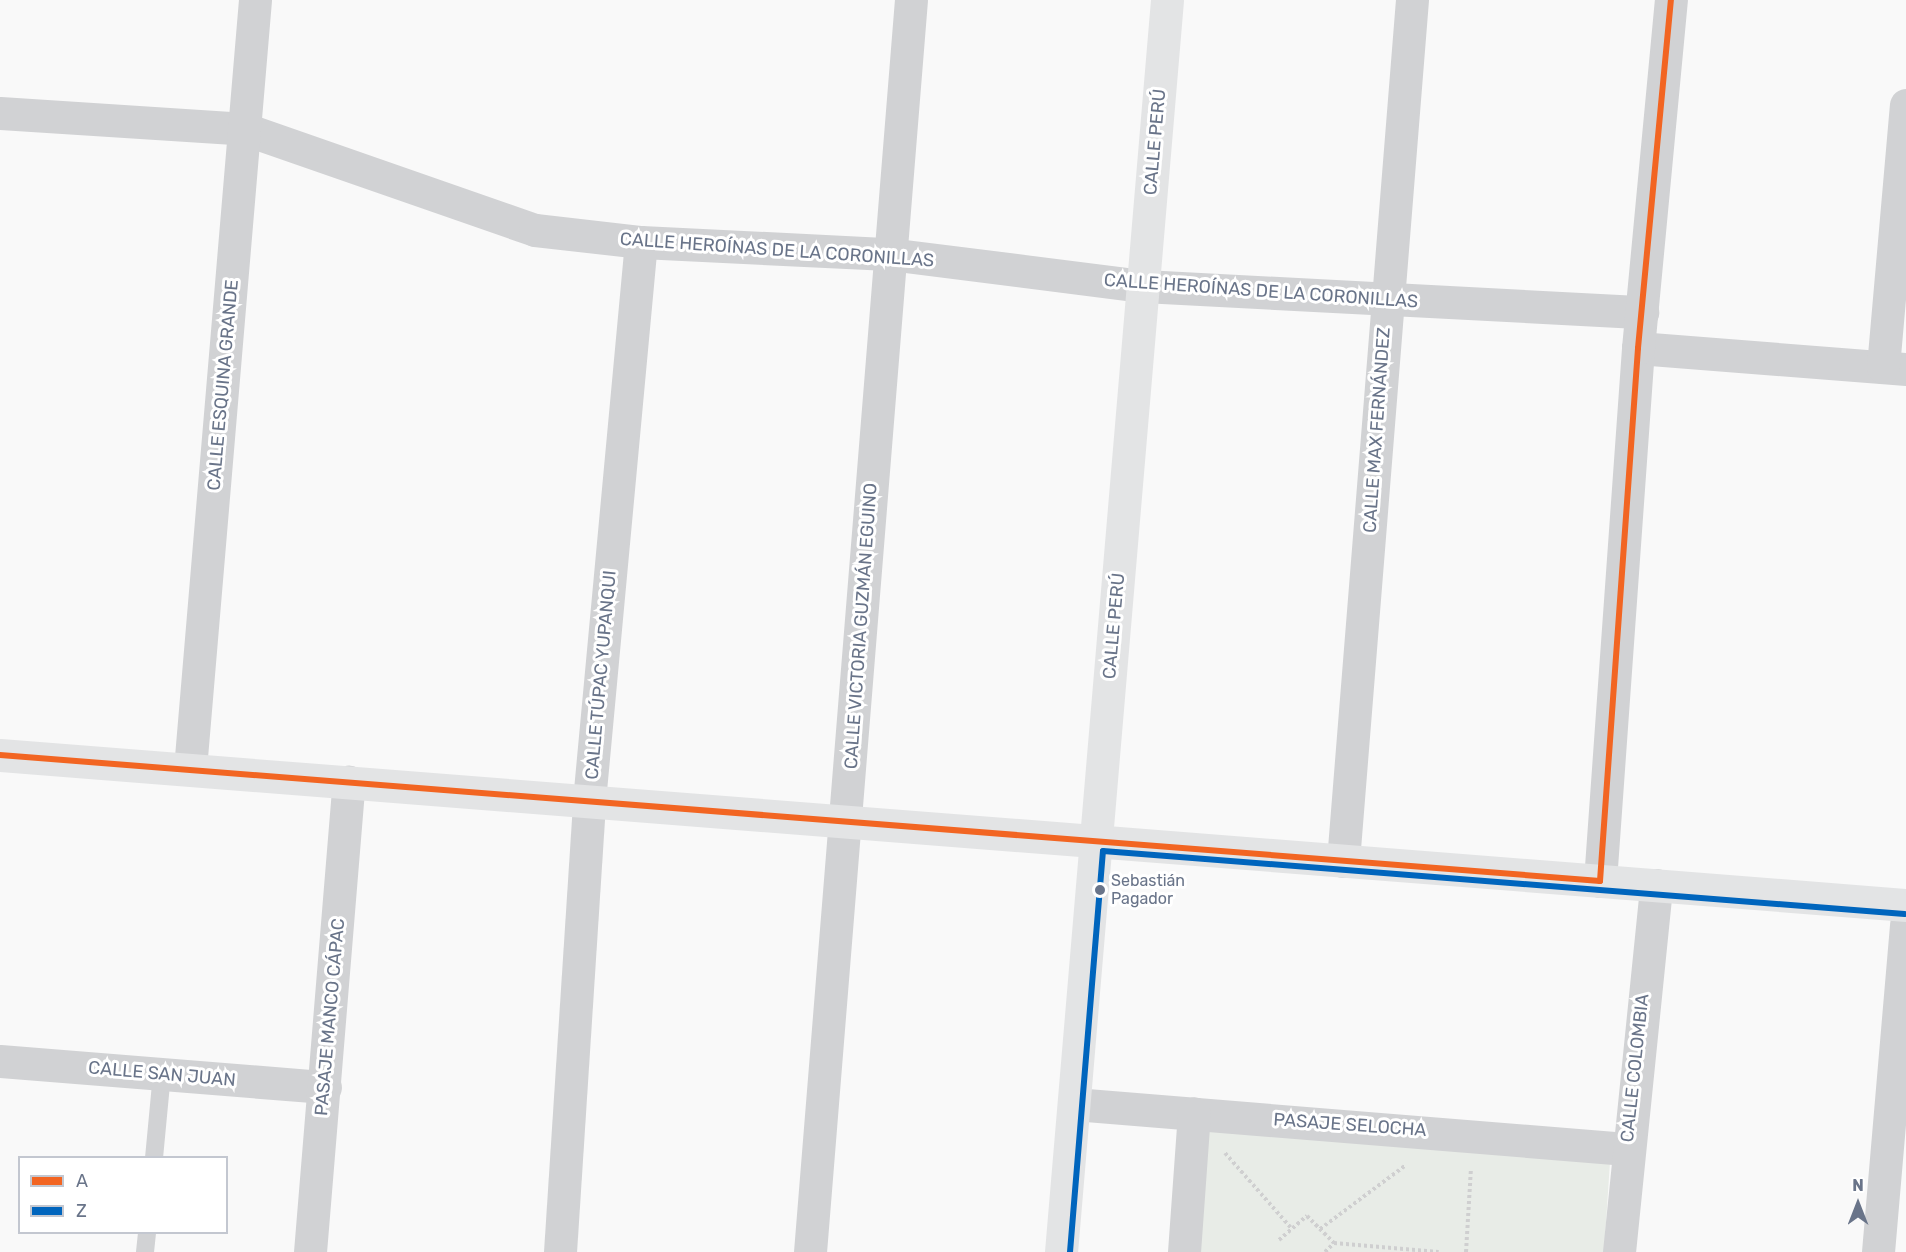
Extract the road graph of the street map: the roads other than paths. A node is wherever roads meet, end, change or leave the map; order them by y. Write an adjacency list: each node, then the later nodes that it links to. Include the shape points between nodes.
1 (255, 0): 8 (street, CALLE ESQUINA GRANDE)
2 (911, 0): 10 (street, CALLE VICTORIA GUZMÁN EGUINO)
3 (1167, 0): 11 (main road, CALLE PERÚ)
4 (1412, 0): 12 (street, CALLE MAX FERNÁNDEZ)
5 (1671, 0): 13 (street)
6 (1906, 105): 15 (street)
7 (0, 113): 8 (street, CALLE HEROÍNAS DE LA CORONILLAS)
8 (245, 129): 9 (street, CALLE HEROÍNAS DE LA CORONILLAS, via 535,230); 17 (street, CALLE ESQUINA GRANDE)
9 (641, 242): 10 (street, CALLE HEROÍNAS DE LA CORONILLAS); 19 (street, CALLE TÚPAC YUPANQUI)
10 (889, 254): 11 (street, CALLE HEROÍNAS DE LA CORONILLAS); 20 (street, CALLE VICTORIA GUZMÁN EGUINO)
11 (1143, 286): 12 (street, CALLE HEROÍNAS DE LA CORONILLAS); 21 (main road, CALLE PERÚ)
12 (1387, 300): 13 (street, CALLE HEROÍNAS DE LA CORONILLAS); 22 (street, CALLE MAX FERNÁNDEZ)
13 (1642, 312): 14 (street)
14 (1638, 348): 15 (street); 23 (street)
15 (1894, 368)
16 (0, 754): 17 (main road)
17 (190, 769): 18 (main road)
18 (349, 782): 19 (main road); 29 (street, PASAJE MANCO CÁPAC)
19 (589, 801): 20 (main road); 37 (street, CALLE TÚPAC YUPANQUI)
20 (847, 821): 21 (main road); 38 (street, CALLE VICTORIA GUZMÁN EGUINO)
21 (1095, 841): 22 (main road); 30 (main road, CALLE PERÚ)
22 (1343, 861): 23 (main road)
23 (1600, 881): 24 (main road)
24 (1656, 885): 25 (main road); 32 (street, CALLE COLOMBIA)
25 (1906, 905)
26 (1906, 924): 42 (street)
27 (0, 1061): 28 (street, CALLE SAN JUAN)
28 (162, 1074): 29 (street, CALLE SAN JUAN); 33 (lane)
29 (325, 1087): 36 (street, PASAJE MANCO CÁPAC)
30 (1074, 1104): 31 (street, PASAJE SELOCHA); 39 (main road, CALLE PERÚ)
31 (1194, 1113): 32 (street, PASAJE SELOCHA); 40 (street)
32 (1626, 1149): 41 (street, CALLE COLOMBIA)
33 (154, 1156)
34 (147, 1234): 35 (lane)
35 (145, 1252)
36 (310, 1252)
37 (560, 1252)
38 (810, 1252)
39 (1061, 1252)
40 (1184, 1252)
41 (1619, 1252)
42 (1878, 1252)

